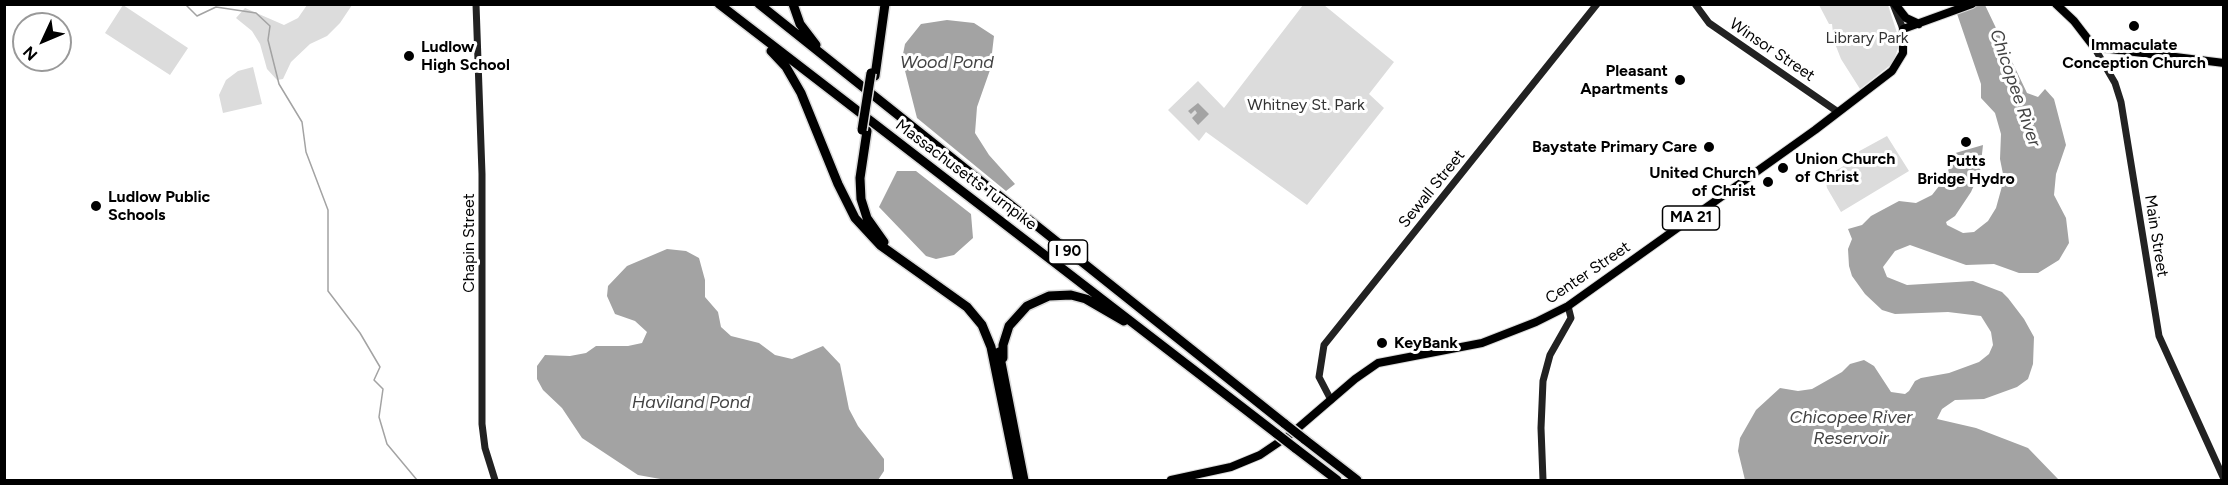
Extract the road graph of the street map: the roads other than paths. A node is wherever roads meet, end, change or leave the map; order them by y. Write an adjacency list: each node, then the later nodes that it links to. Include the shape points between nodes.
1 (476, 4): 26 (main road, Chapin Street, via 483,201 482,424)
2 (718, 4): 20 (highway, via 786,67 850,209); 23 (highway, Massachusetts Turnpike / I 90)
3 (759, 4): 17 (highway, Massachusetts Turnpike / I 90)
4 (793, 4): 17 (highway, via 807,34)
5 (883, 4): 19 (highway, bridge)
6 (1597, 4): 24 (main road, Sewall Street, via 1324,345 1319,377)
7 (1695, 4): 18 (main road, Winsor Street, via 1709,23)
8 (1894, 4): 12 (main road, via 1906,18); 13 (main road)
9 (2052, 4): 11 (main road, Main Street)
10 (1969, 6): 12 (main road)
11 (2059, 7): 14 (main road, Main Street)
12 (1919, 24): 13 (main road); 15 (main road, Center Street)
13 (1903, 28): 15 (main road)
14 (2094, 47): 16 (main road); 25 (main road, Main Street, via 2115,82 2121,102 2159,336)
15 (1903, 53): 18 (main road, Center Street / MA 21, via 1892,71)
16 (2223, 63)
17 (853, 79): 31 (highway, Massachusetts Turnpike / I 90, bridge)
18 (1838, 112): 21 (main road, Center Street / MA 21)
19 (864, 131): 20 (highway, via 854,179 856,204 867,229); 22 (highway, via 860,178 867,218 891,247 977,309 995,338)
20 (888, 252): 27 (highway, via 967,307 987,333)
21 (1568, 306): 24 (main road, Center Street / MA 21, via 1482,343 1378,363); 32 (main road, via 1570,318 1550,355 1543,381)
22 (1002, 369): 23 (highway, via 1005,334 1015,318 1034,302 1064,294 1100,305); 28 (highway)
23 (1210, 381): 30 (highway, Massachusetts Turnpike / I 90, bridge)
24 (1331, 400): 29 (main road, Center Street / MA 21, via 1260,455 1231,467)
25 (2223, 479)
26 (495, 480)
27 (1018, 480)
28 (1024, 480)
29 (1171, 480)
30 (1337, 480)
31 (1357, 480)
32 (1543, 480)

